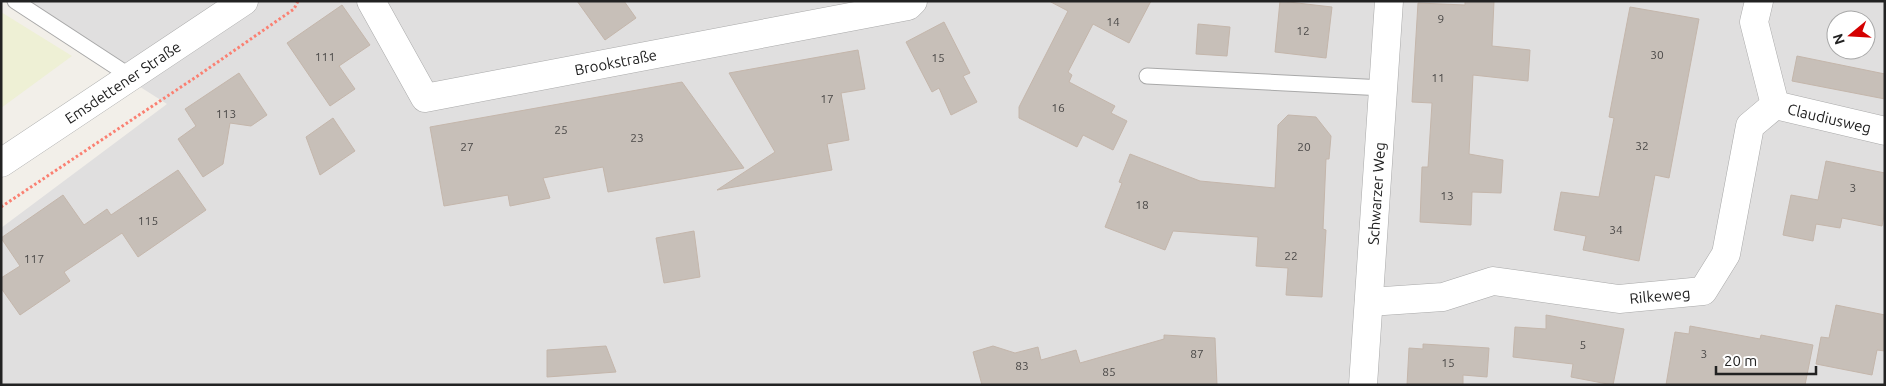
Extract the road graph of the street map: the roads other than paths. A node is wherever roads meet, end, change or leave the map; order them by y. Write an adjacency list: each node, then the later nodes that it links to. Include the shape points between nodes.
1 (15, 1): 7 (lane)
2 (244, 1): 7 (street, Emsdettener Straße)
3 (371, 1): 4 (street, Brookstraße, via 424,98 908,6)
4 (914, 1)
5 (1389, 1): 9 (street, Schwarzer Weg)
6 (1759, 1): 10 (street, via 1754,22)
7 (130, 76): 12 (street, Emsdettener Straße)
8 (1147, 76): 9 (lane)
9 (1384, 88): 13 (street, Schwarzer Weg)
10 (1775, 105): 11 (street, Claudiusweg); 13 (street, Rilkeweg, via 1750,126 1726,254 1703,291 1618,299 1493,281 1443,297)
11 (1885, 131)
12 (1, 162)
13 (1369, 302): 14 (street, Schwarzer Weg)
14 (1363, 385)

